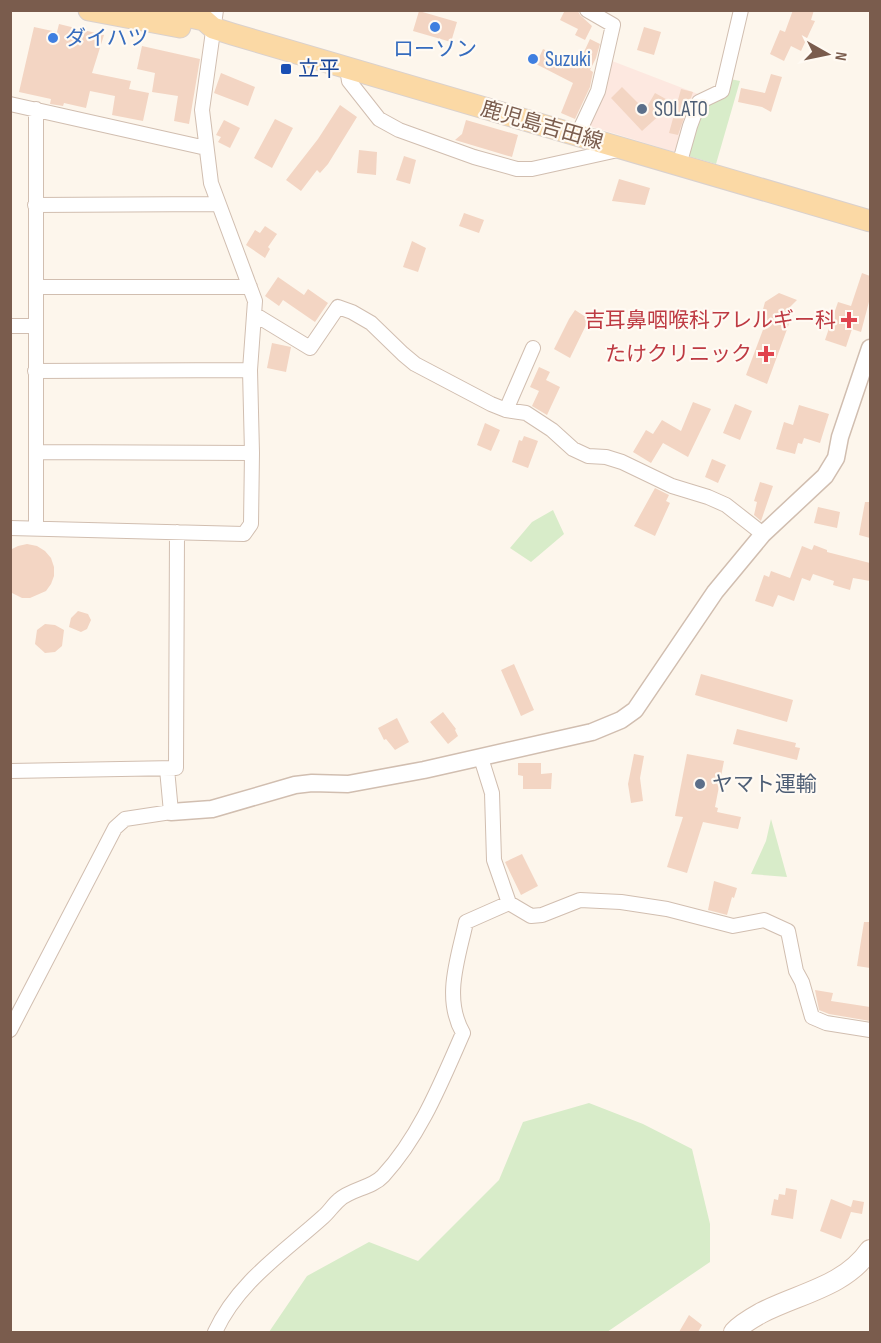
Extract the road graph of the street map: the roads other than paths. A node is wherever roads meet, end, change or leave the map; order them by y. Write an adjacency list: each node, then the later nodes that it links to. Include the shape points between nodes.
1 (89, 10): 5 (main road, 鹿児島吉田線, via 197,30)
2 (160, 10): 5 (main road, 鹿児島吉田線)
3 (586, 10): 9 (street, via 613,25 598,91)
4 (741, 10): 12 (street, via 722,91 699,102)
5 (214, 19): 6 (main road, 鹿児島吉田線); 10 (street, via 202,110)
6 (347, 68): 9 (main road, 鹿児島吉田線); 11 (street, via 349,81 379,119 474,158 532,169)
7 (10, 104): 8 (street)
8 (36, 109): 10 (street); 14 (street)
9 (577, 136): 11 (main road, 鹿児島吉田線)
10 (206, 148): 13 (street)
11 (622, 149): 12 (main road, 鹿児島吉田線)
12 (679, 165): 15 (main road, 鹿児島吉田線)
13 (218, 204): 14 (street); 17 (street)
14 (35, 205): 16 (street)
15 (870, 221)
16 (36, 287): 17 (street); 20 (street)
17 (250, 287): 18 (street)
18 (254, 314): 23 (street); 25 (street, via 310,348 338,307 352,312 371,323 416,364)
19 (10, 326): 20 (street)
20 (35, 326): 24 (street)
21 (533, 348): 25 (street)
22 (870, 348): 31 (street, via 836,458 825,476)
23 (250, 370): 24 (street); 27 (street)
24 (35, 371): 26 (street)
25 (506, 410): 31 (street, via 526,413 588,456 622,462 672,486 726,505)
26 (36, 452): 27 (street); 29 (street)
27 (252, 453): 30 (street, via 251,524 244,534)
28 (10, 528): 29 (street)
29 (36, 528): 30 (street)
30 (177, 532): 33 (street, via 176,768)
31 (763, 534): 32 (street, via 715,592 635,710 592,732)
32 (481, 758): 35 (street, via 348,784 295,785 212,809); 36 (street, via 492,793 494,860)
33 (167, 769): 34 (street); 35 (street)
34 (10, 771)
35 (171, 812): 37 (street, via 125,819 115,828)
36 (509, 903): 38 (street, via 531,916 580,900 667,909 733,926 764,920 788,932 812,1017 825,1023); 40 (street, via 466,922 452,983 454,1019 463,1033 433,1102 402,1152 381,1179 339,1200 261,1270 238,1294)
37 (10, 1030)
38 (870, 1030)
39 (870, 1250): 41 (main road, via 838,1281 760,1314)
40 (215, 1332)
41 (734, 1332)

